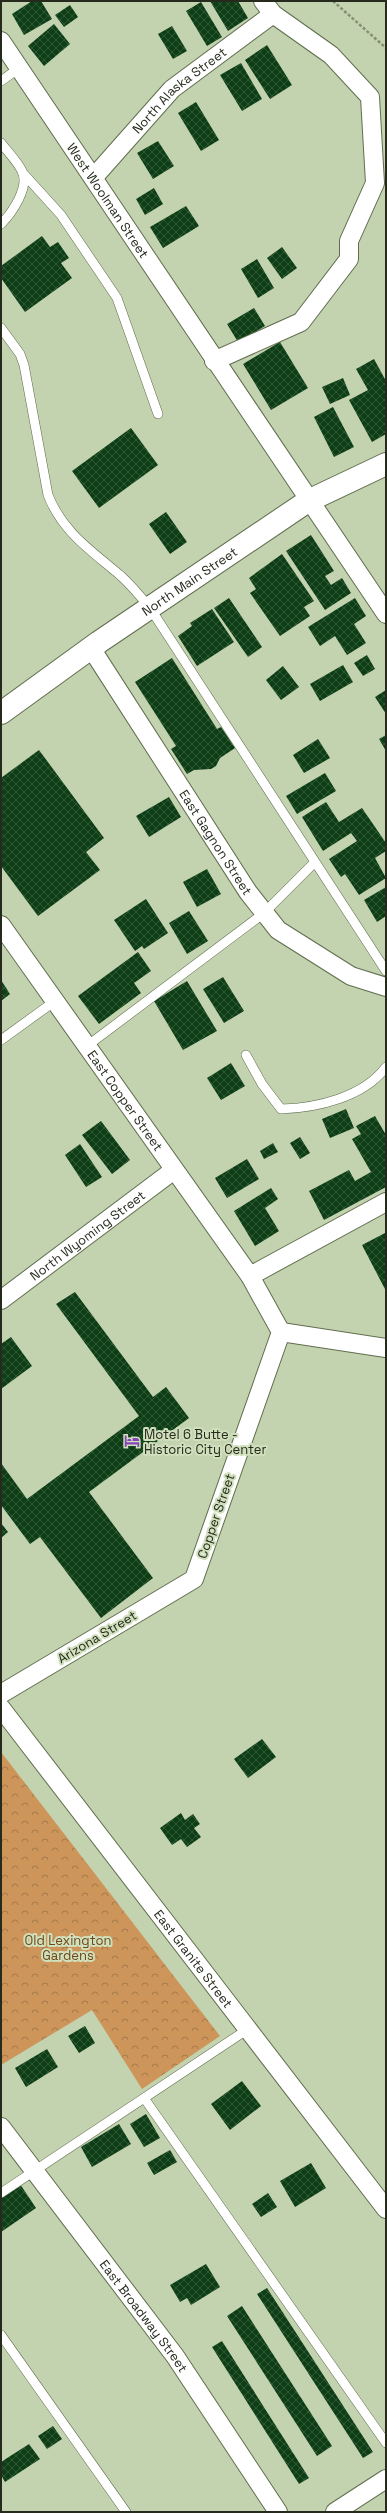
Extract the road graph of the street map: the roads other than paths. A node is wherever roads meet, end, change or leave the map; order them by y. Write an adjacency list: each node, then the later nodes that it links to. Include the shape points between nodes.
1 (268, 7): 7 (street, North Alaska Street, via 172,89); 10 (street, via 331,55 370,97 375,183 349,241 349,259 300,322)
2 (1, 41): 3 (street, West Woolman Street)
3 (19, 68): 4 (lane); 7 (street, West Woolman Street)
4 (1, 81)
5 (1, 144): 6 (lane)
6 (22, 172): 8 (lane, via 24,180 20,194); 11 (lane, via 61,215 117,298)
7 (94, 177): 10 (street, West Woolman Street)
8 (1, 224)
9 (1, 328): 14 (lane, via 20,354 24,365 48,495 55,512 80,543 120,576)
10 (214, 361): 13 (street, West Woolman Street)
11 (158, 414)
12 (386, 464): 13 (main road, North Main Street)
13 (308, 500): 14 (main road, North Main Street); 15 (street, West Woolman Street)
14 (150, 608): 16 (main road, North Main Street); 18 (lane)
15 (386, 614)
16 (91, 648): 17 (main road, North Main Street); 19 (street, East Gagnon Street)
17 (1, 713)
18 (315, 862): 19 (lane); 21 (lane)
19 (264, 913): 22 (street, East Gagnon Street, via 278,930 351,976); 25 (lane)
20 (1, 925): 23 (street, East Copper Street)
21 (386, 971)
22 (386, 987)
23 (55, 1002): 24 (lane); 25 (street, East Copper Street)
24 (1, 1040)
25 (87, 1046): 28 (street, East Copper Street)
26 (246, 1055): 27 (lane, via 262,1084 281,1109 298,1108 341,1098 378,1078)
27 (386, 1066)
28 (174, 1170): 30 (street, East Copper Street); 31 (street, North Wyoming Street)
29 (386, 1202): 30 (street)
30 (250, 1276): 32 (street)
31 (1, 1300)
32 (281, 1332): 33 (street); 34 (street, Copper Street)
33 (386, 1348)
34 (194, 1579): 35 (street, Arizona Street)
35 (1, 1694)
36 (1, 1708): 37 (street, East Granite Street)
37 (248, 2029): 38 (lane); 42 (street, East Granite Street)
38 (144, 2098): 40 (lane); 44 (lane)
39 (1, 2127): 40 (street, East Broadway Street)
40 (35, 2171): 41 (lane); 47 (street, East Broadway Street, via 175,2356)
41 (1, 2193)
42 (386, 2209)
43 (1, 2334): 46 (lane)
44 (386, 2442)
45 (386, 2479): 48 (street)
46 (126, 2512)
47 (278, 2512)
48 (335, 2512)

